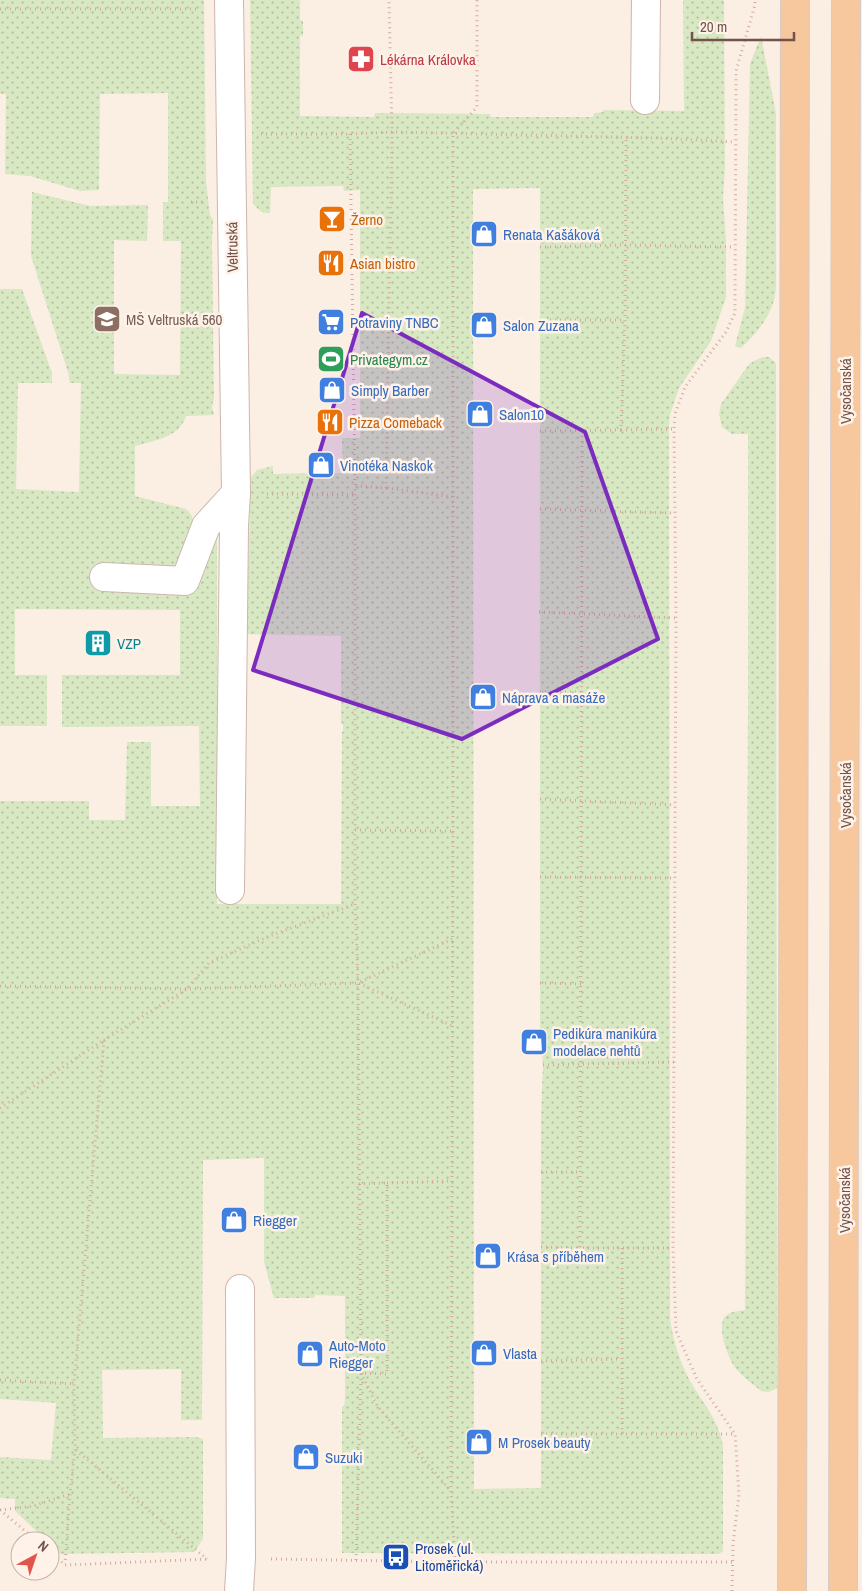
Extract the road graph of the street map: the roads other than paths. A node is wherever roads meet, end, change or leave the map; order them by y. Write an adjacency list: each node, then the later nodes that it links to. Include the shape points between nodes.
1 (229, 0): 6 (street, Veltruská)
2 (646, 0): 5 (street)
3 (795, 0): 11 (main road)
4 (846, 0): 12 (main road, Vysočanská)
5 (645, 100)
6 (236, 494): 7 (street, via 206,526 185,581); 8 (street, Veltruská)
7 (104, 577)
8 (230, 890)
9 (240, 1289): 10 (street)
10 (239, 1591)
11 (792, 1591)
12 (843, 1591)

